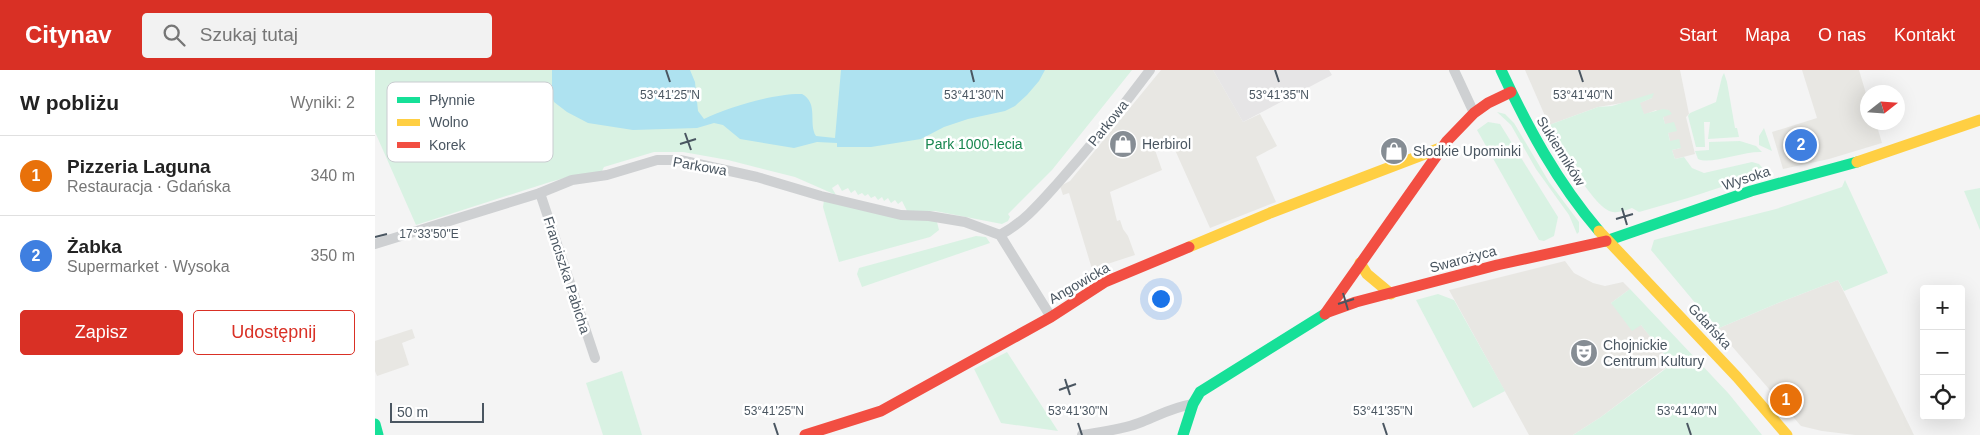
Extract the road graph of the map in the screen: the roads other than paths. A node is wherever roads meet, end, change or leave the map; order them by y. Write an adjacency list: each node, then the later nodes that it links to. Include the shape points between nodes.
1 (1150, 70): 11 (street, Parkowa, via 1070,169 1016,226)
2 (1454, 70): 5 (street)
3 (1501, 70): 4 (street, Sukienników)
4 (1511, 92): 5 (street); 12 (street, Sukienników, via 1555,172)
5 (1474, 113): 7 (street)
6 (1980, 120): 12 (street, Wysoka, via 1854,163 1751,191)
7 (1443, 147): 8 (street, Angowicka); 9 (street)
8 (1405, 162): 9 (street); 17 (street, Angowicka, via 1270,213 1105,282)
9 (1421, 176): 14 (street)
10 (540, 193): 11 (street, Parkowa, via 572,180 607,175 657,160 681,160 901,215 965,222); 13 (street, Parkowa); 18 (street, Franciszka Pabicha)
11 (1000, 235): 17 (street)
12 (1609, 240): 15 (street, Swarożyca, via 1497,265); 25 (street, Gdańska)
13 (375, 244)
14 (1359, 263): 15 (street); 16 (street)
15 (1391, 294): 16 (street, Swarożyca)
16 (1328, 312): 19 (street, Swarożyca, via 1211,383 1197,394)
17 (1051, 317): 22 (street, Angowicka, via 881,411)
18 (595, 358)
19 (1193, 404): 23 (street, via 1175,407 1137,424); 24 (street)
20 (375, 424): 21 (street)
21 (378, 435)
22 (805, 435)
23 (1082, 435)
24 (1183, 435)
25 (1787, 435)

